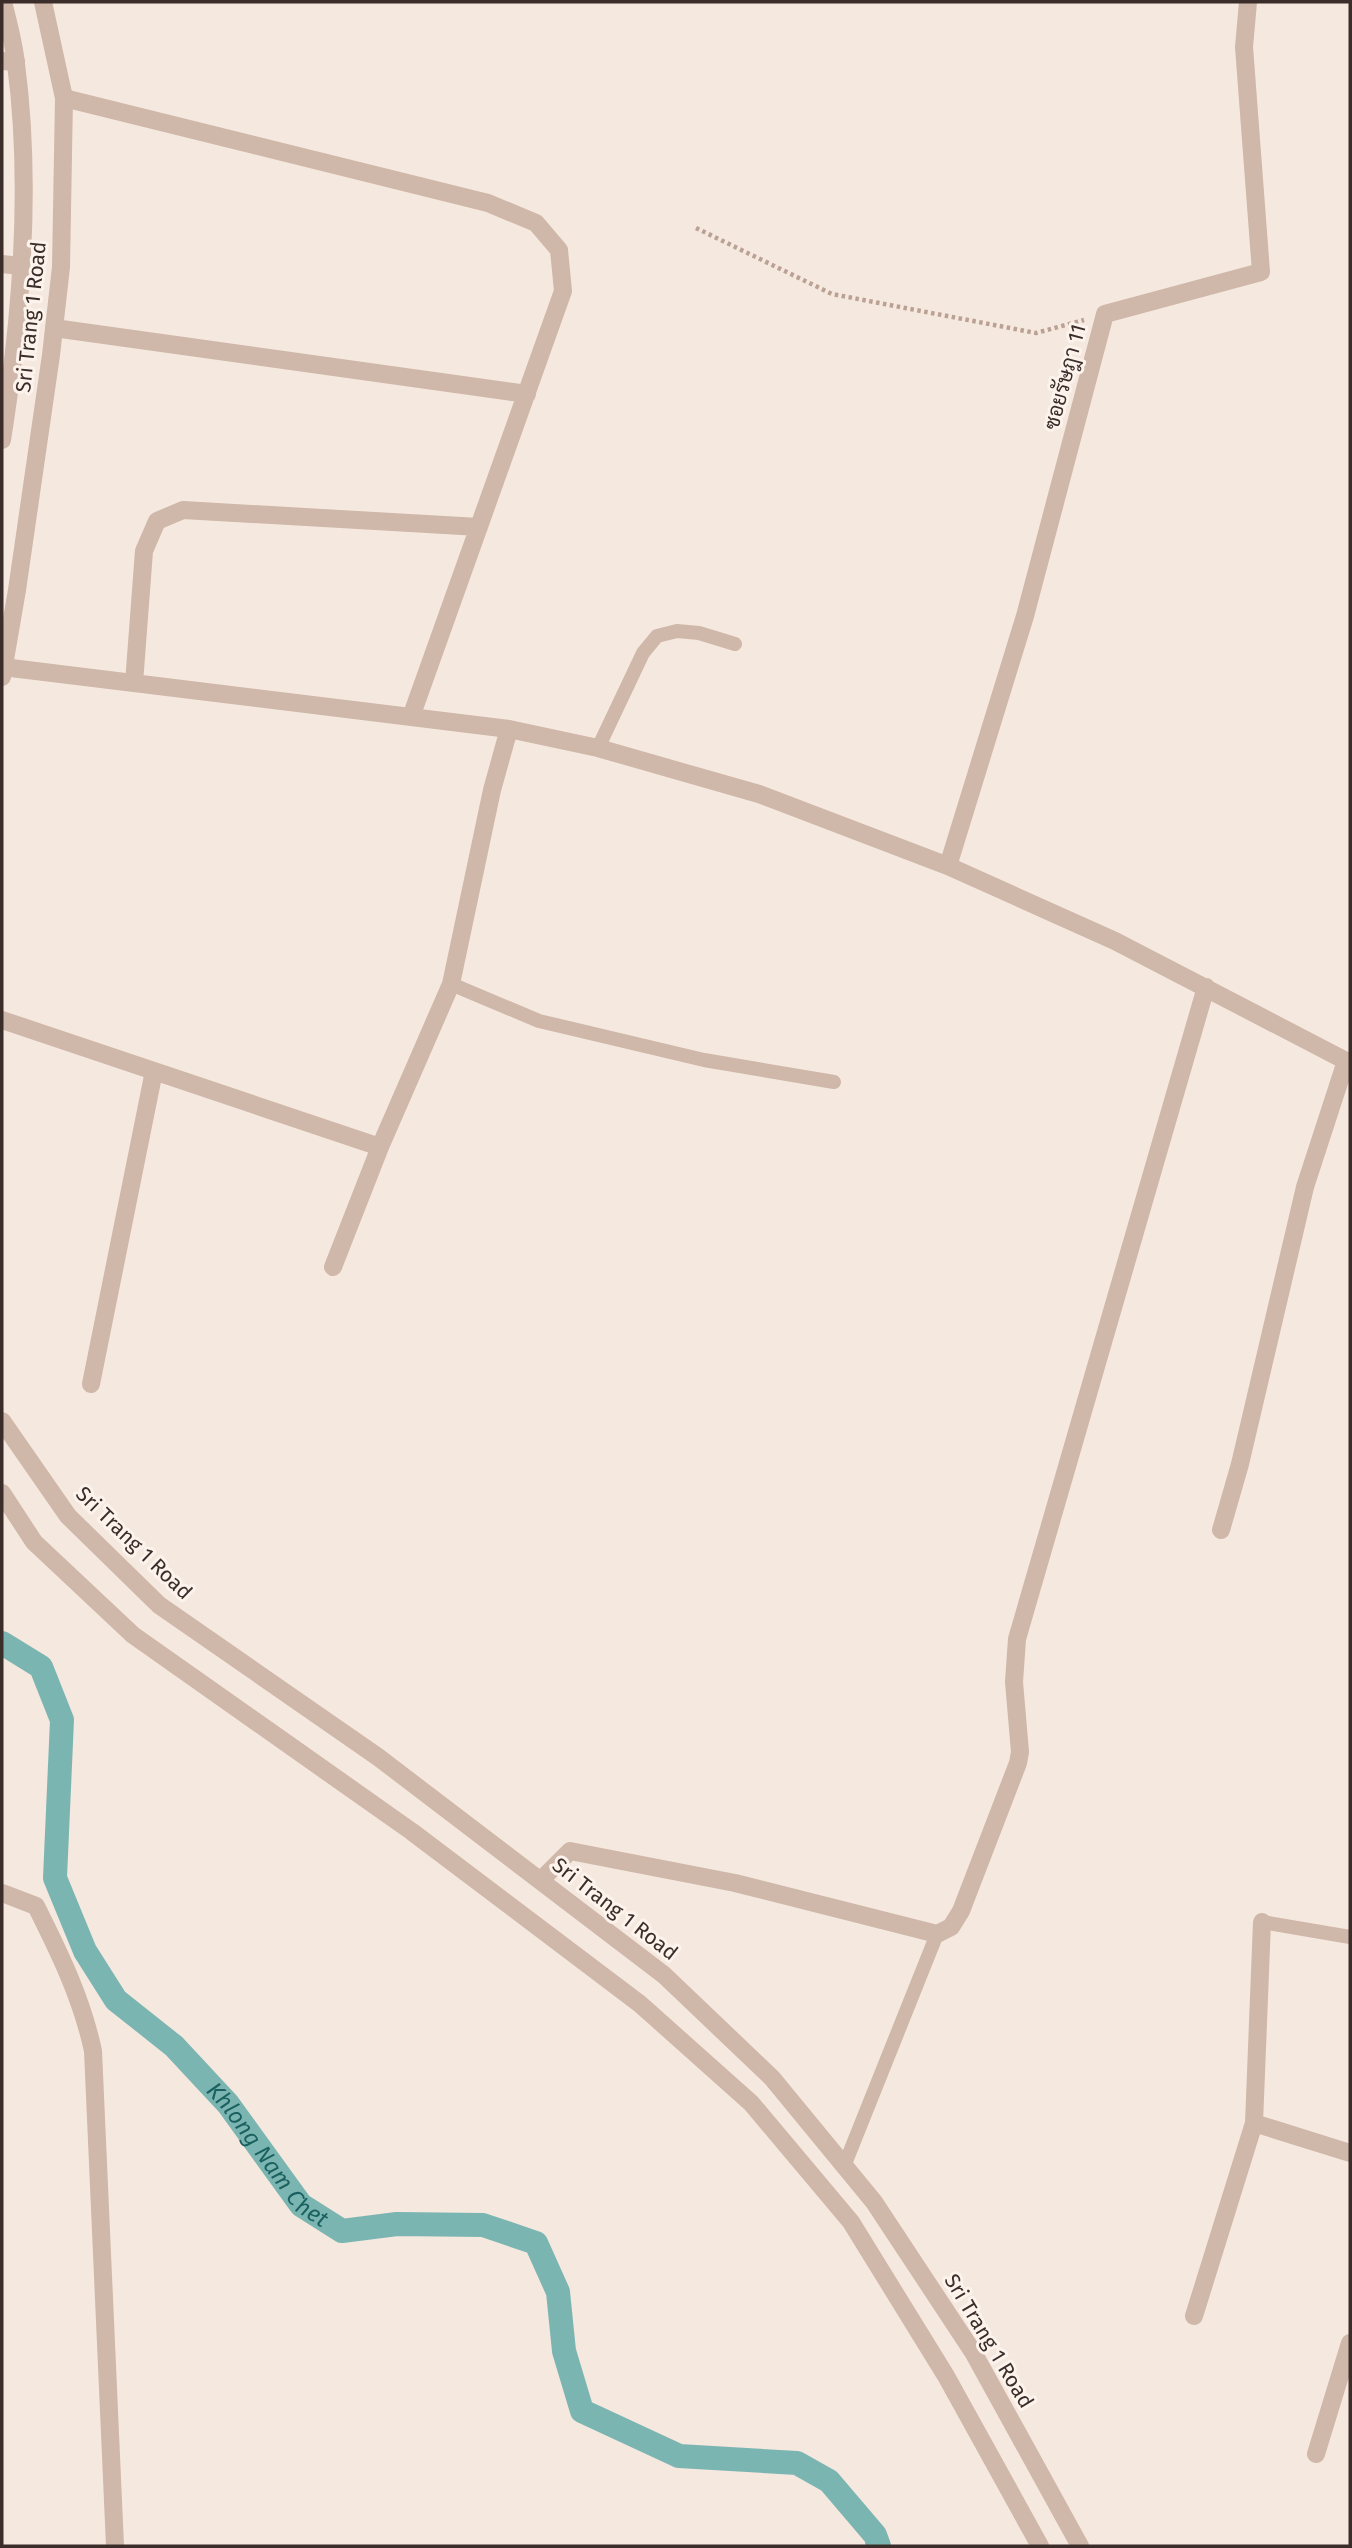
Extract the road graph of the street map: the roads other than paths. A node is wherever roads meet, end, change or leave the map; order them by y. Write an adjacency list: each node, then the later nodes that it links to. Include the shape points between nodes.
1 (3, 2): 4 (street, Sri Trang 1 Road)
2 (43, 2): 5 (street, Sri Trang 1 Road)
3 (1248, 2): 18 (street, ซอยรัษฎา 11, via 1244,47 1261,272 1105,314 1025,615)
4 (9, 61): 6 (street, Sri Trang 1 Road, via 22,125 24,204)
5 (64, 97): 7 (street, Sri Trang 1 Road, via 61,267); 8 (street, via 488,203 536,223 559,250 564,292)
6 (11, 265): 9 (street, Sri Trang 1 Road)
7 (54, 328): 8 (street); 13 (street, Sri Trang 1 Road)
8 (527, 394): 11 (street)
9 (5, 400): 10 (street, Sri Trang 1 Road)
10 (2, 440)
11 (479, 527): 14 (street, via 183,510 156,521 144,551); 15 (street)
12 (735, 644): 17 (lane, via 699,633 677,631 657,636 643,653)
13 (3, 672): 14 (street)
14 (134, 683): 15 (street)
15 (411, 716): 16 (street)
16 (509, 729): 17 (street); 19 (street)
17 (598, 748): 18 (street, via 759,794)
18 (948, 866): 20 (street)
19 (451, 984): 24 (lane, via 539,1021 704,1060); 25 (street)
20 (1206, 987): 22 (street); 34 (street, via 1017,1639 1018,1763 961,1911 951,1927)
21 (2, 1020): 23 (street)
22 (1348, 1062): 30 (street, via 1305,1187 1240,1464)
23 (154, 1071): 25 (street); 27 (street)
24 (834, 1082)
25 (380, 1147): 26 (street)
26 (333, 1266)
27 (91, 1384)
28 (2, 1421): 31 (street, Sri Trang 1 Road, via 68,1516 159,1605 378,1756)
29 (2, 1493): 43 (street, via 34,1542 133,1635 411,1832 640,2004 751,2103 852,2222 946,2376)
30 (1220, 1530)
31 (541, 1880): 34 (street, via 570,1851 735,1882); 38 (street, Sri Trang 1 Road, via 664,1975 772,2078)
32 (2, 1893): 42 (street, via 36,1906 66,1964 93,2051)
33 (1262, 1922): 35 (lane); 36 (street)
34 (937, 1934): 38 (lane)
35 (1350, 1937)
36 (1254, 2123): 37 (street); 39 (street)
37 (1350, 2153)
38 (845, 2164): 44 (street, Sri Trang 1 Road, via 973,2352)
39 (1194, 2316)
40 (1350, 2343): 41 (street)
41 (1317, 2454)
42 (115, 2546)
43 (1040, 2546)
44 (1080, 2546)

